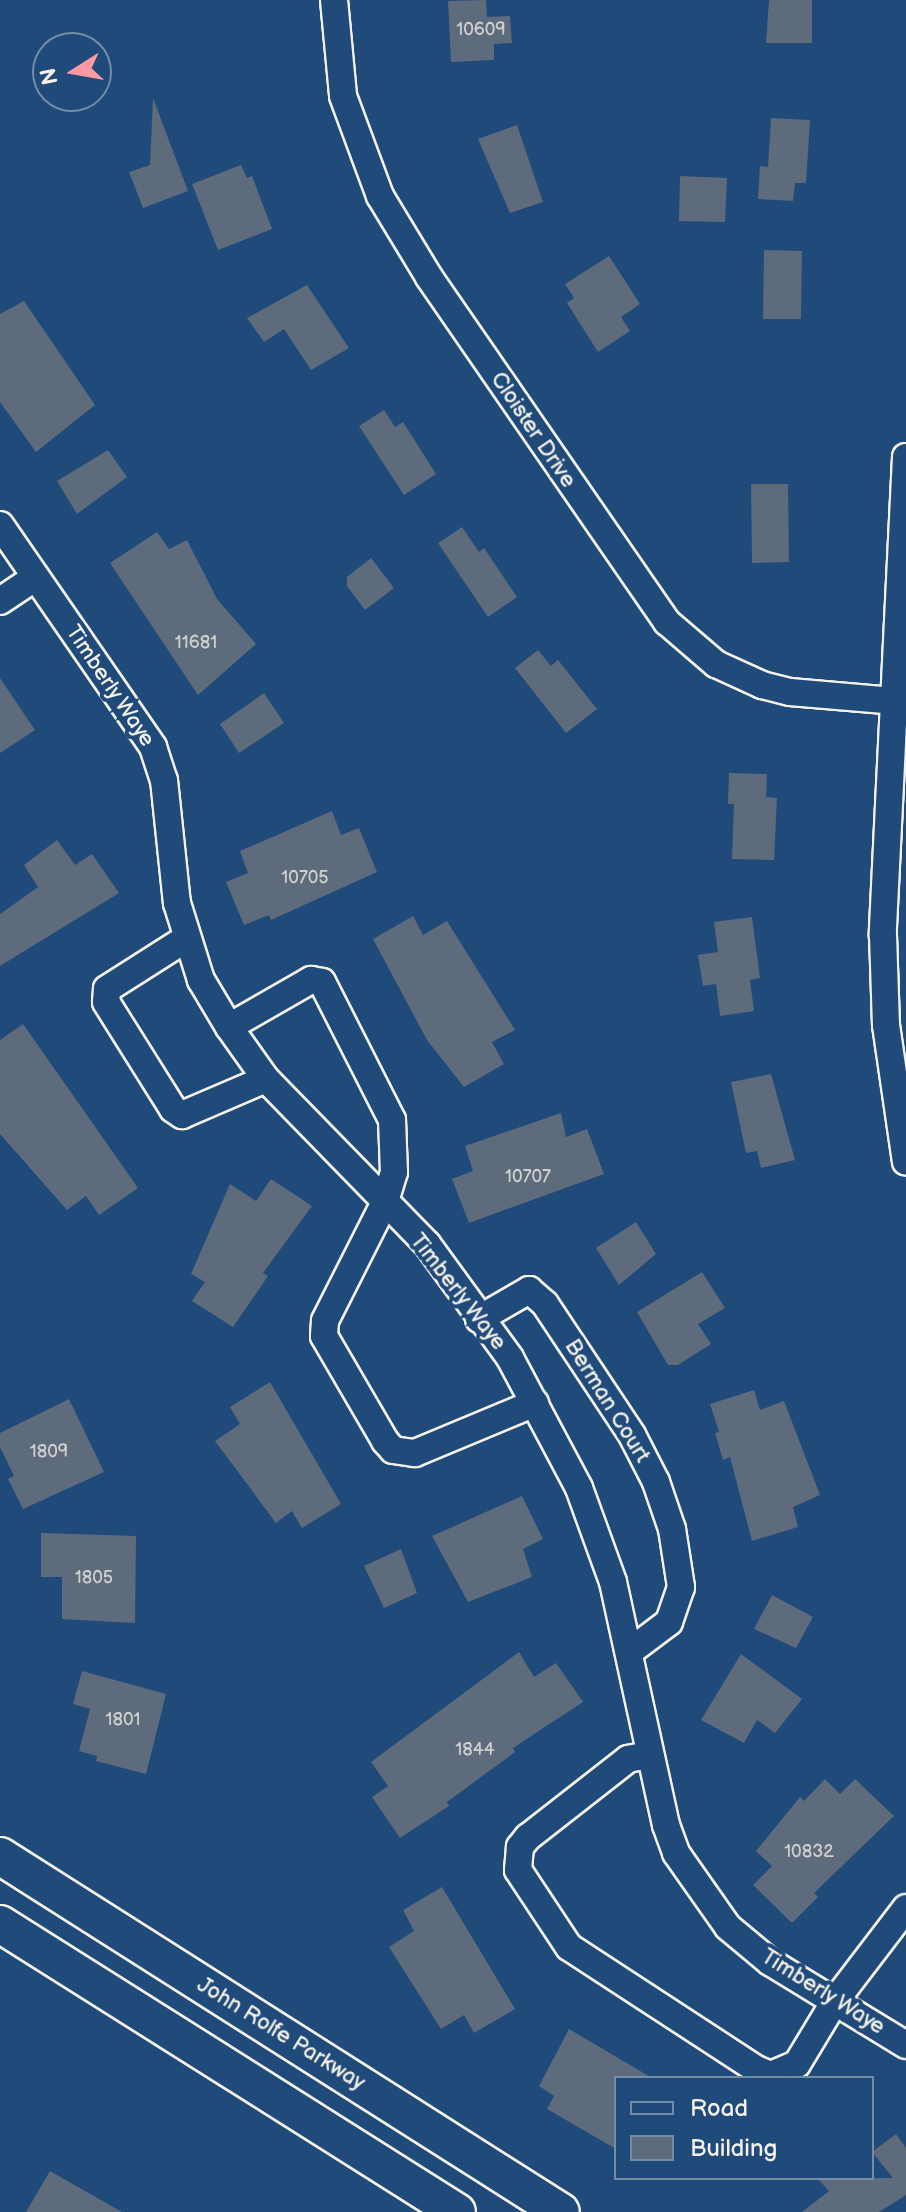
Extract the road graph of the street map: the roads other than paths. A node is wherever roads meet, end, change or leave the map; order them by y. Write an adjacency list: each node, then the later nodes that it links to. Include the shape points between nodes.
1 (334, 0): 6 (street, Cloister Drive, via 343,96 380,196 429,277 667,622 716,664 762,685)
2 (906, 457): 6 (street)
3 (0, 525): 4 (street, Timberly Waye)
4 (36, 577): 5 (street); 7 (street, Timberly Waye, via 153,747 164,780 177,903)
5 (0, 601)
6 (894, 701): 10 (street, via 883,935 886,1025)
7 (187, 938): 8 (street, Timberly Waye, via 201,980); 9 (street, via 107,989 106,1002 173,1109 182,1115)
8 (229, 1027): 9 (street, Timberly Waye); 11 (street, via 311,980 322,982 392,1120 394,1172)
9 (266, 1079): 11 (street, Timberly Waye)
10 (906, 1162)
11 (384, 1204): 12 (street, Timberly Waye, via 427,1244); 13 (street, via 325,1321 324,1336 385,1441 393,1450 415,1453)
12 (479, 1319): 13 (street, Timberly Waye, via 510,1358); 14 (street, Berman Court, via 529,1290 545,1304 632,1435 656,1482 672,1529 680,1596 659,1634)
13 (535, 1403): 14 (street, Timberly Waye, via 579,1488 613,1582)
14 (629, 1652): 15 (street, Timberly Waye)
15 (650, 1755): 19 (street, Timberly Waye, via 676,1853 713,1908 770,1962); 19 (street, via 628,1759 520,1847 518,1870 554,1930 589,1963 771,2075 797,2064)
16 (0, 1856): 22 (main road, John Rolfe Parkway)
17 (906, 1908): 19 (street)
18 (0, 1924): 21 (main road)
19 (835, 2001): 20 (street, Timberly Waye)
20 (906, 2045)
21 (457, 2212)
22 (561, 2212)

